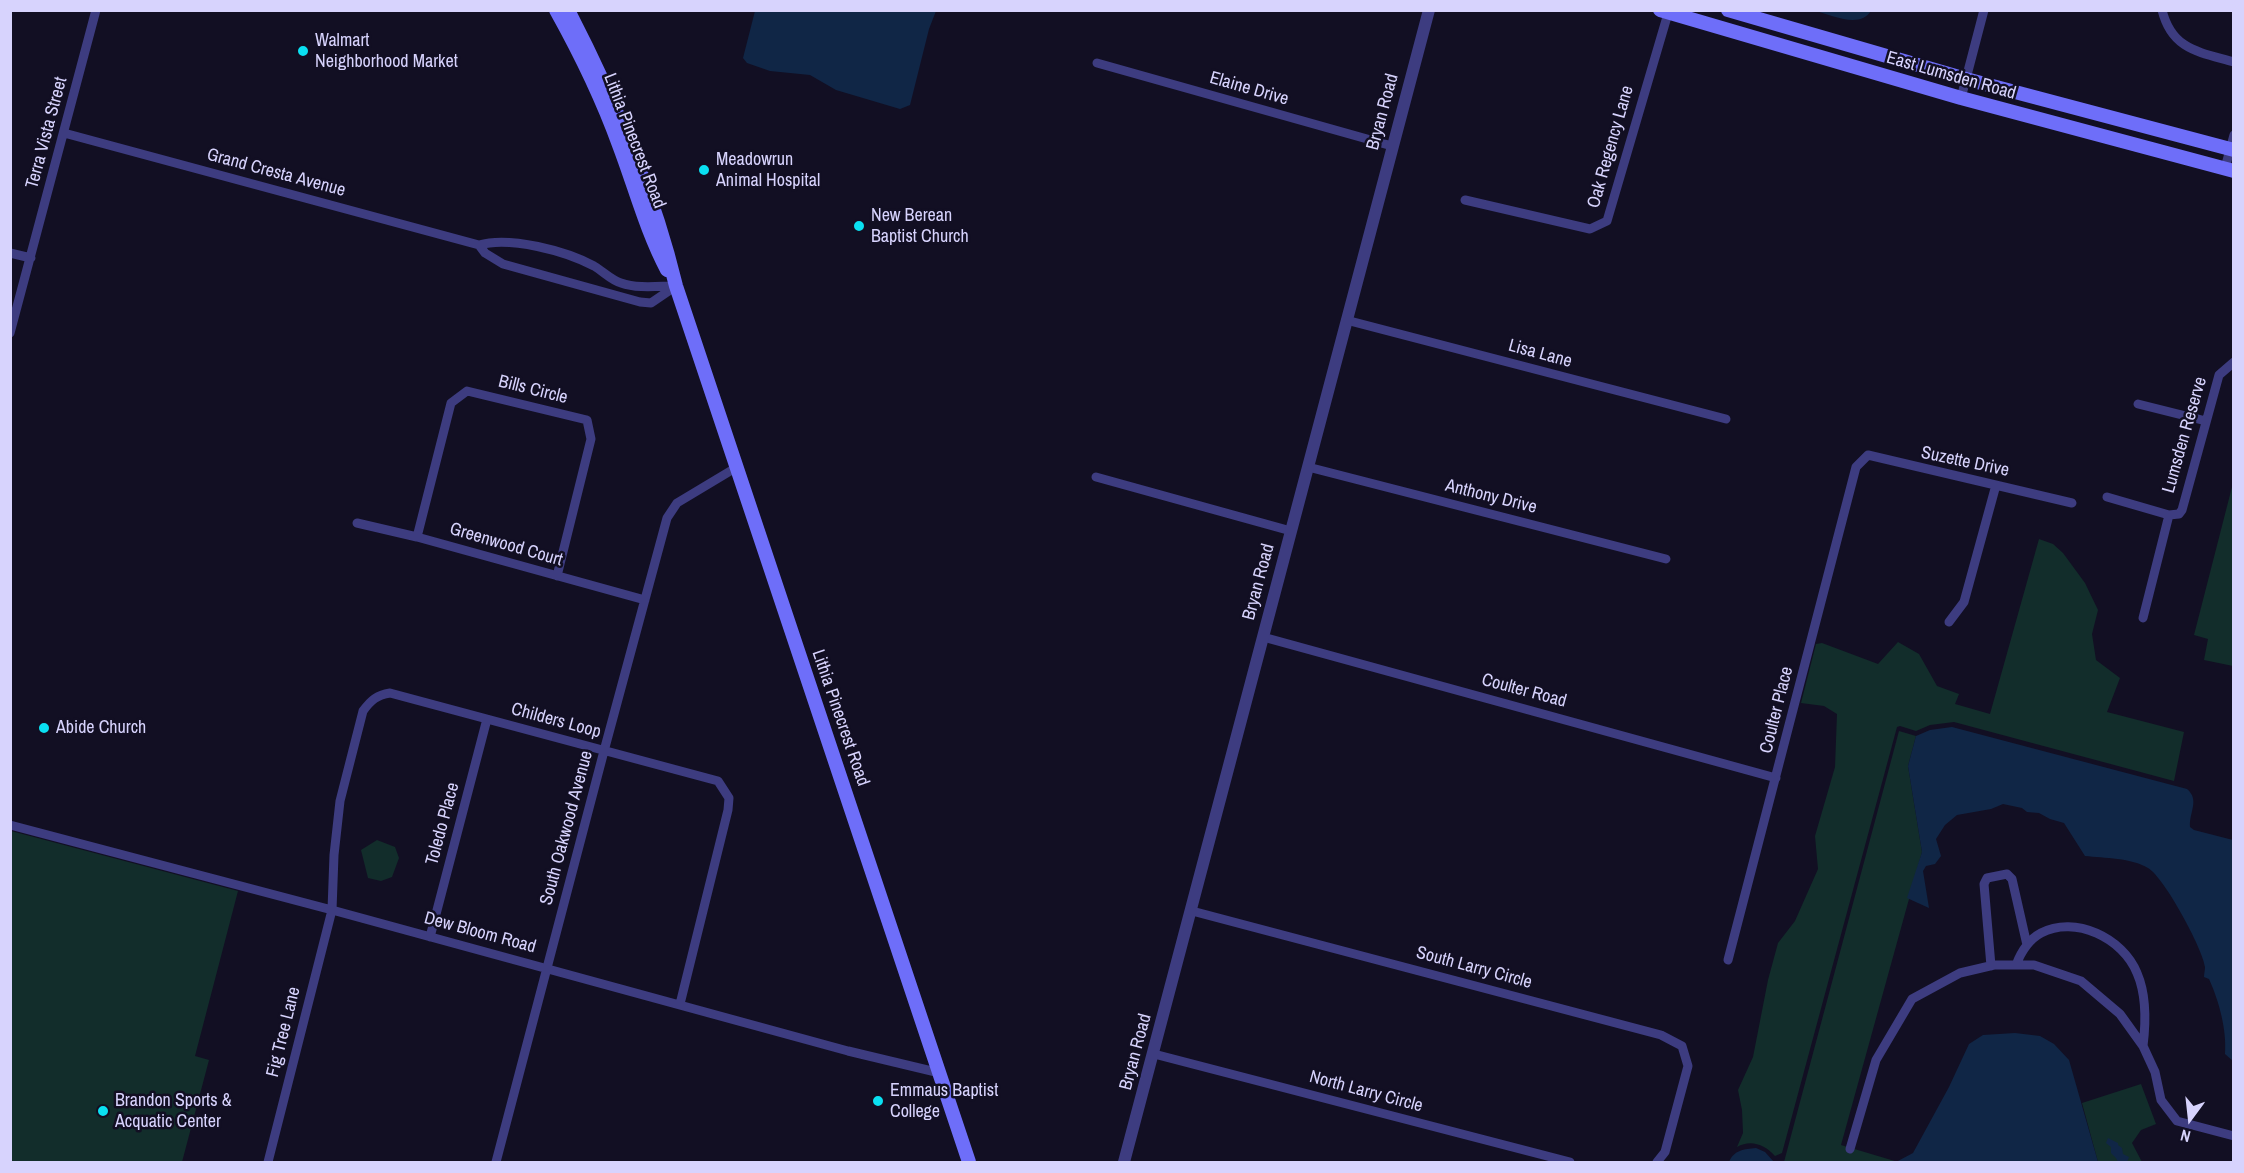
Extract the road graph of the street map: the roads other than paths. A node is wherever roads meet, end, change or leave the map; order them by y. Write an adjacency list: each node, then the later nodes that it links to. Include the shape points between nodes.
1 (96, 10): 13 (street, Terra Vista Street)
2 (556, 10): 15 (main road, Lithia Pinecrest Road, via 583,60)
3 (568, 10): 18 (main road, Lithia Pinecrest Road)
4 (1429, 10): 16 (street, Bryan Road)
5 (1728, 10): 11 (main road, East Lumsden Road)
6 (1984, 10): 11 (street)
7 (2162, 10): 9 (street, via 2167,26 2182,45)
8 (1665, 11): 12 (main road, East Lumsden Road); 20 (street, Oak Regency Lane, via 1607,220 1590,230)
9 (2234, 62)
10 (1097, 63): 16 (street, Elaine Drive)
11 (1966, 79): 12 (street); 17 (main road, East Lumsden Road)
12 (1961, 98): 19 (main road, East Lumsden Road)
13 (64, 133): 21 (street, Grand Cresta Avenue); 23 (street, Terra Vista Street)
14 (2234, 135): 17 (street)
15 (619, 144): 18 (main road, via 629,158); 24 (main road, Lithia Pinecrest Road, via 656,249)
16 (1392, 146): 25 (street, Bryan Road)
17 (2232, 150): 19 (street)
18 (637, 159): 24 (main road, Lithia Pinecrest Road)
19 (2229, 170)
20 (1465, 200)
21 (479, 245): 24 (street, Grand Cresta Avenue, via 521,243 578,259 627,285); 24 (street, Grand Cresta Avenue, via 503,264 640,302 651,303)
22 (10, 253): 23 (street)
23 (31, 258): 26 (street, Terra Vista Street)
24 (676, 286): 31 (main road, Lithia Pinecrest Road)
25 (1346, 320): 29 (street, Lisa Lane); 32 (street, Bryan Road)
26 (10, 333)
27 (2234, 362): 30 (street, Lumsden Reserve, via 2219,375)
28 (2138, 405): 30 (street)
29 (1726, 419)
30 (2206, 421): 38 (street, Lumsden Reserve, via 2182,510)
31 (737, 467): 44 (street, South Oakwood Avenue, via 677,503 667,518); 63 (main road, Lithia Pinecrest Road)
32 (1308, 467): 40 (street, Bryan Road); 42 (street, Anthony Drive)
33 (1856, 467): 35 (street, Suzette Drive, via 1868,455); 50 (street, Coulter Place)
34 (1096, 477): 40 (street)
35 (1996, 485): 37 (street, Suzette Drive); 46 (street, via 1964,602)
36 (2107, 497): 38 (street)
37 (2072, 503)
38 (2169, 515): 45 (street, Lumsden Reserve)
39 (357, 523): 41 (street, Greenwood Court)
40 (1291, 531): 47 (street, Bryan Road)
41 (417, 537): 43 (street, Greenwood Court); 43 (street, Bills Circle, via 451,403 467,391 587,420 591,440)
42 (1665, 559)
43 (557, 576): 44 (street, Greenwood Court)
44 (645, 600): 49 (street, South Oakwood Avenue)
45 (2143, 618)
46 (1949, 622)
47 (1263, 637): 50 (street, Coulter Road); 53 (street, Bryan Road)
48 (487, 719): 49 (street, Childers Loop); 52 (street, Childers Loop, via 390,693 369,701 340,801); 54 (street, Toledo Place)
49 (604, 751): 59 (street, South Oakwood Avenue); 60 (street, Childers Loop, via 718,781 729,798)
50 (1776, 778): 56 (street, Coulter Place)
51 (10, 825): 52 (street, Dew Bloom Road)
52 (332, 910): 54 (street, Dew Bloom Road); 66 (street, Fig Tree Lane)
53 (1192, 911): 62 (street, Bryan Road); 71 (street, South Larry Circle, via 1661,1035 1682,1046 1688,1066 1665,1152)
54 (430, 937): 59 (street, Dew Bloom Road)
55 (2027, 945): 57 (street); 58 (street, via 2012,879 2007,874 1987,878 1984,884); 61 (street, via 2040,933 2056,927 2078,926 2121,950 2137,972 2141,986 2146,1022)
56 (1728, 960)
57 (2016, 965): 58 (street); 61 (street, via 2034,965 2081,981 2120,1014)
58 (1991, 966): 65 (street, via 1960,973 1911,999 1876,1060)
59 (547, 969): 60 (street, Dew Bloom Road); 67 (street, South Oakwood Avenue)
60 (680, 1004): 63 (street, Dew Bloom Road)
61 (2143, 1046): 64 (street, via 2155,1072 2161,1100 2177,1121)
62 (1154, 1054): 69 (street, Bryan Road); 70 (street, North Larry Circle)
63 (940, 1073): 68 (main road, Lithia Pinecrest Road)
64 (2234, 1136)
65 (1850, 1149)
66 (268, 1162)
67 (496, 1162)
68 (969, 1162)
69 (1124, 1162)
70 (1570, 1162)
71 (1657, 1162)

